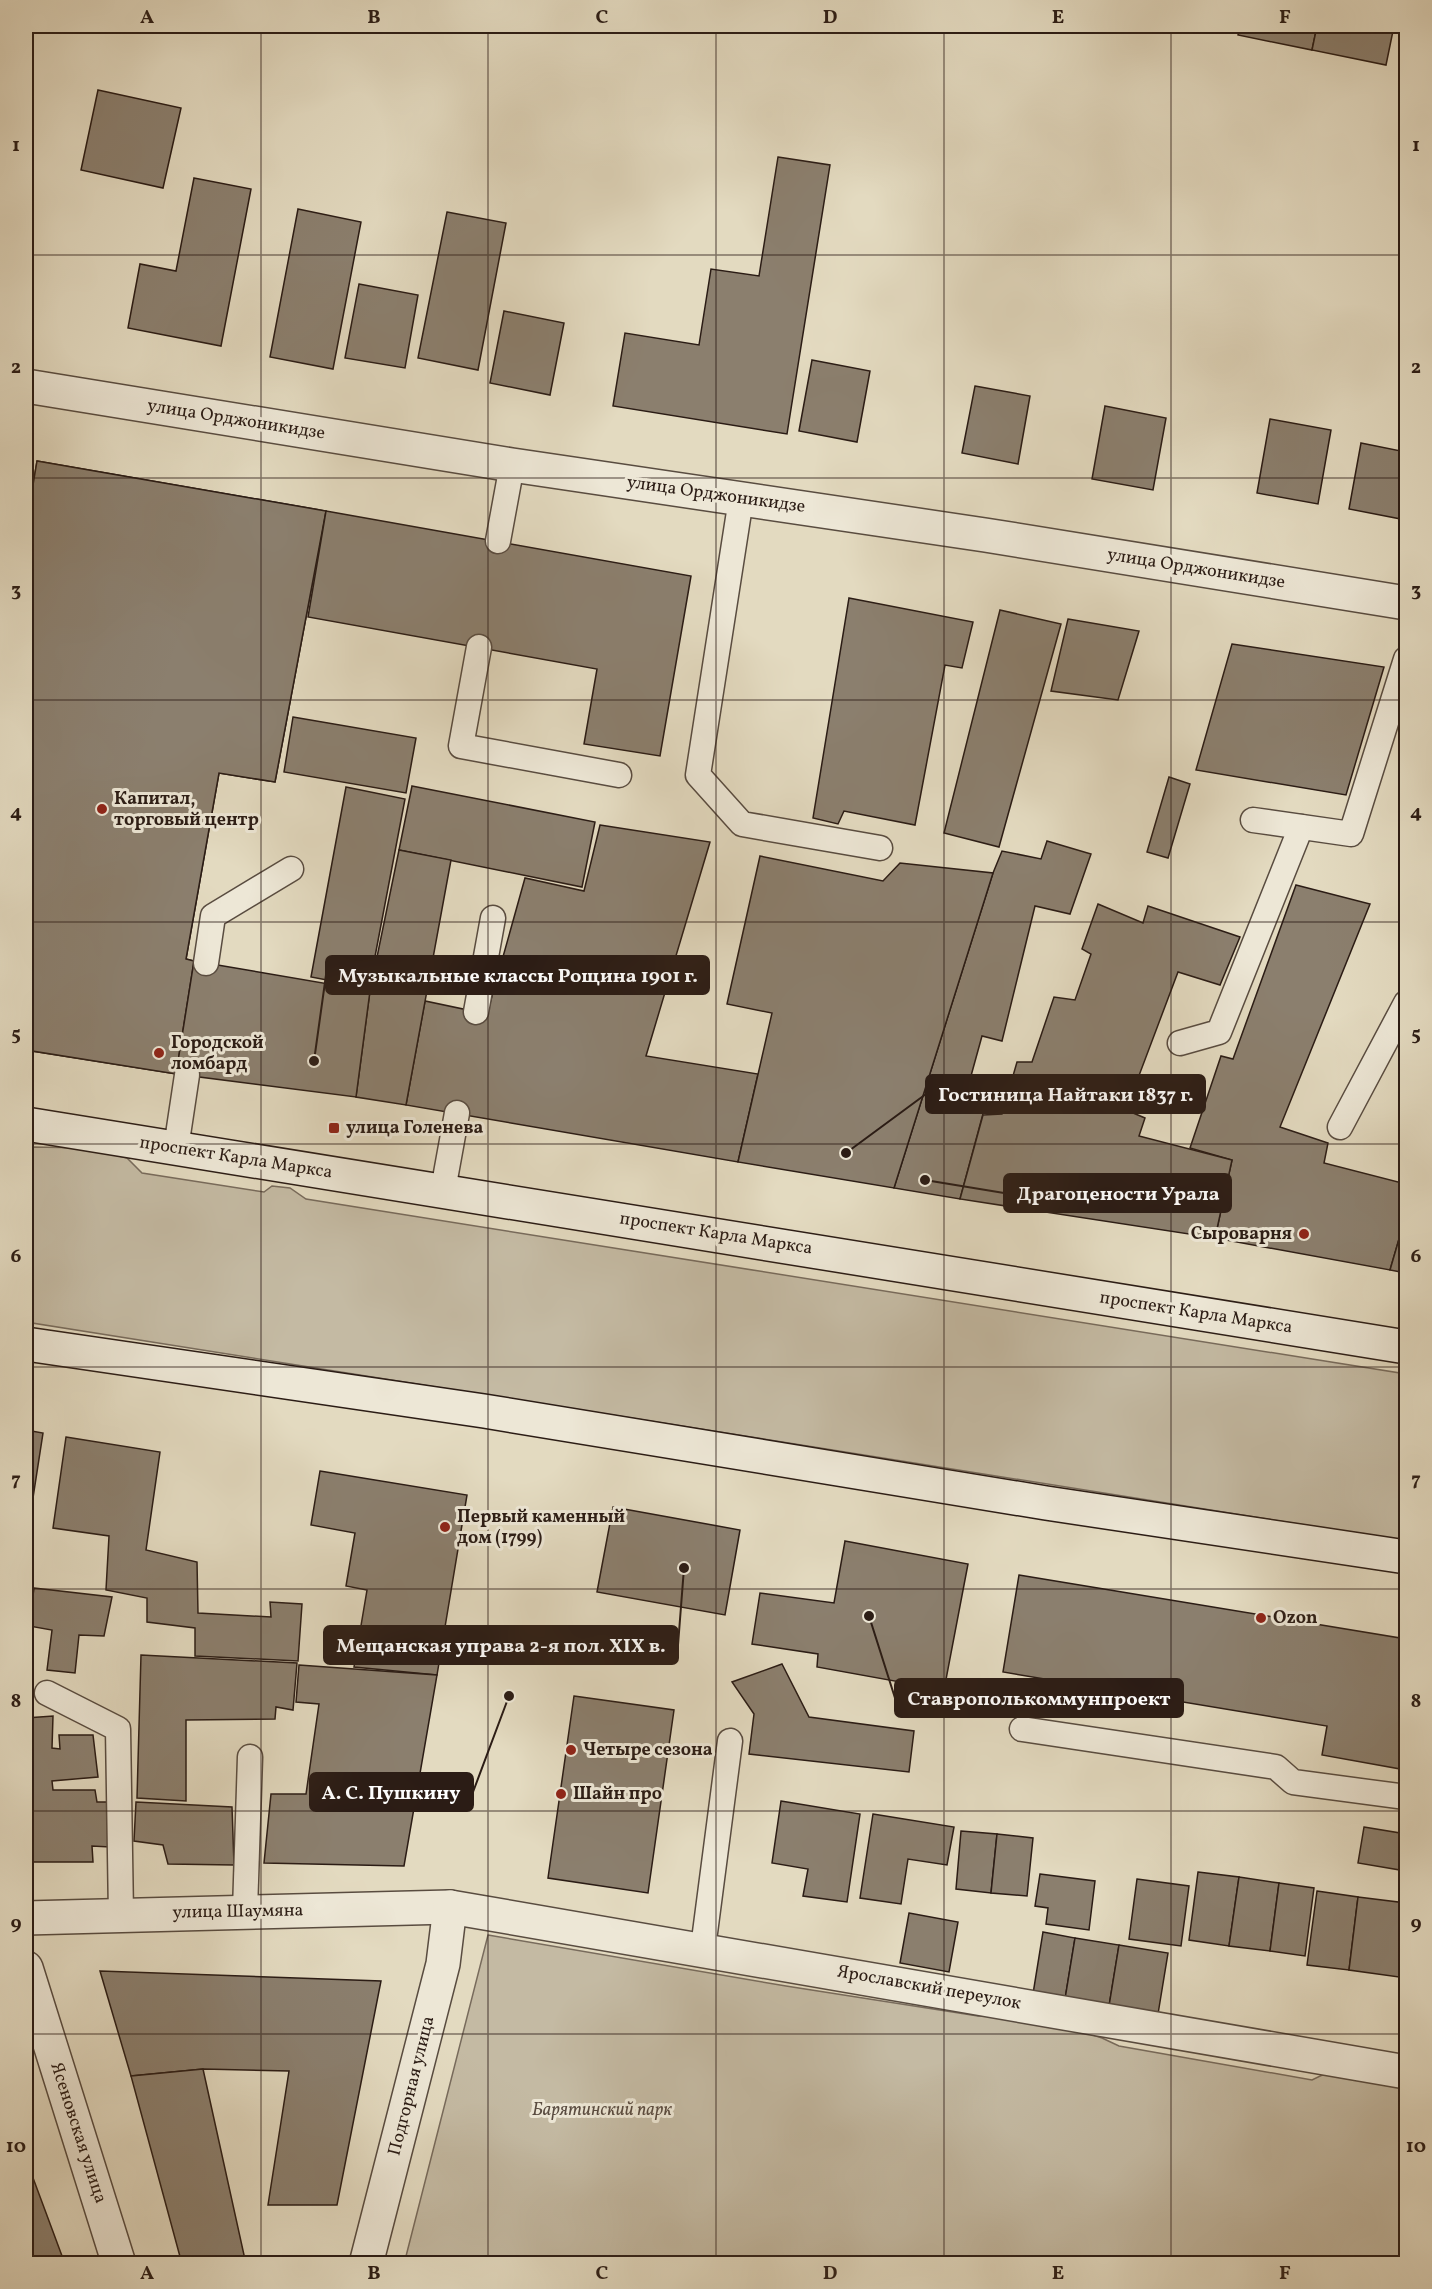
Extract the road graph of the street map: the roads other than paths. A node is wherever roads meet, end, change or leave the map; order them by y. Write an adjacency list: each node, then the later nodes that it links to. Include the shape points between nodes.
1 (26, 386): 2 (street, улица Орджоникидзе)
2 (512, 465): 3 (street, улица Орджоникидзе); 4 (lane)
3 (741, 499): 5 (street, улица Орджоникидзе); 11 (lane, via 698,775 742,824)
4 (498, 541)
5 (1407, 603)
6 (479, 647): 8 (lane, via 461,746)
7 (1407, 659): 10 (lane, via 1351,834)
8 (619, 775)
9 (1253, 820): 10 (lane)
10 (1301, 827): 17 (lane, via 1219,1032)
11 (880, 848)
12 (291, 869): 14 (lane, via 213,916)
13 (494, 918): 16 (lane)
14 (206, 963)
15 (1407, 1003): 21 (lane)
16 (476, 1012)
17 (1180, 1043)
18 (187, 1075): 22 (lane)
19 (457, 1113): 23 (lane)
20 (26, 1124): 22 (street, проспект Карла Маркса)
21 (1340, 1127)
22 (176, 1148): 23 (street, проспект Карла Маркса)
23 (443, 1190): 25 (street, проспект Карла Маркса)
24 (26, 1344): 26 (street, via 484,1411 1046,1503)
25 (1407, 1347)
26 (1407, 1557)
27 (47, 1693): 34 (lane, via 118,1729)
28 (1022, 1729): 31 (lane, via 1276,1767 1293,1782)
29 (729, 1741): 36 (lane)
30 (250, 1757): 33 (lane)
31 (1407, 1797)
32 (450, 1907): 33 (street, улица Шаумяна); 36 (street, Ярославский переулок); 40 (street, Подгорная улица, via 443,1964)
33 (244, 1911): 34 (street, улица Шаумяна)
34 (121, 1915): 35 (street, улица Шаумяна)
35 (26, 1918)
36 (703, 1948): 38 (street, Ярославский переулок)
37 (26, 1968): 39 (street, Ясеновская улица)
38 (1407, 2072)
39 (119, 2264)
40 (366, 2264)

